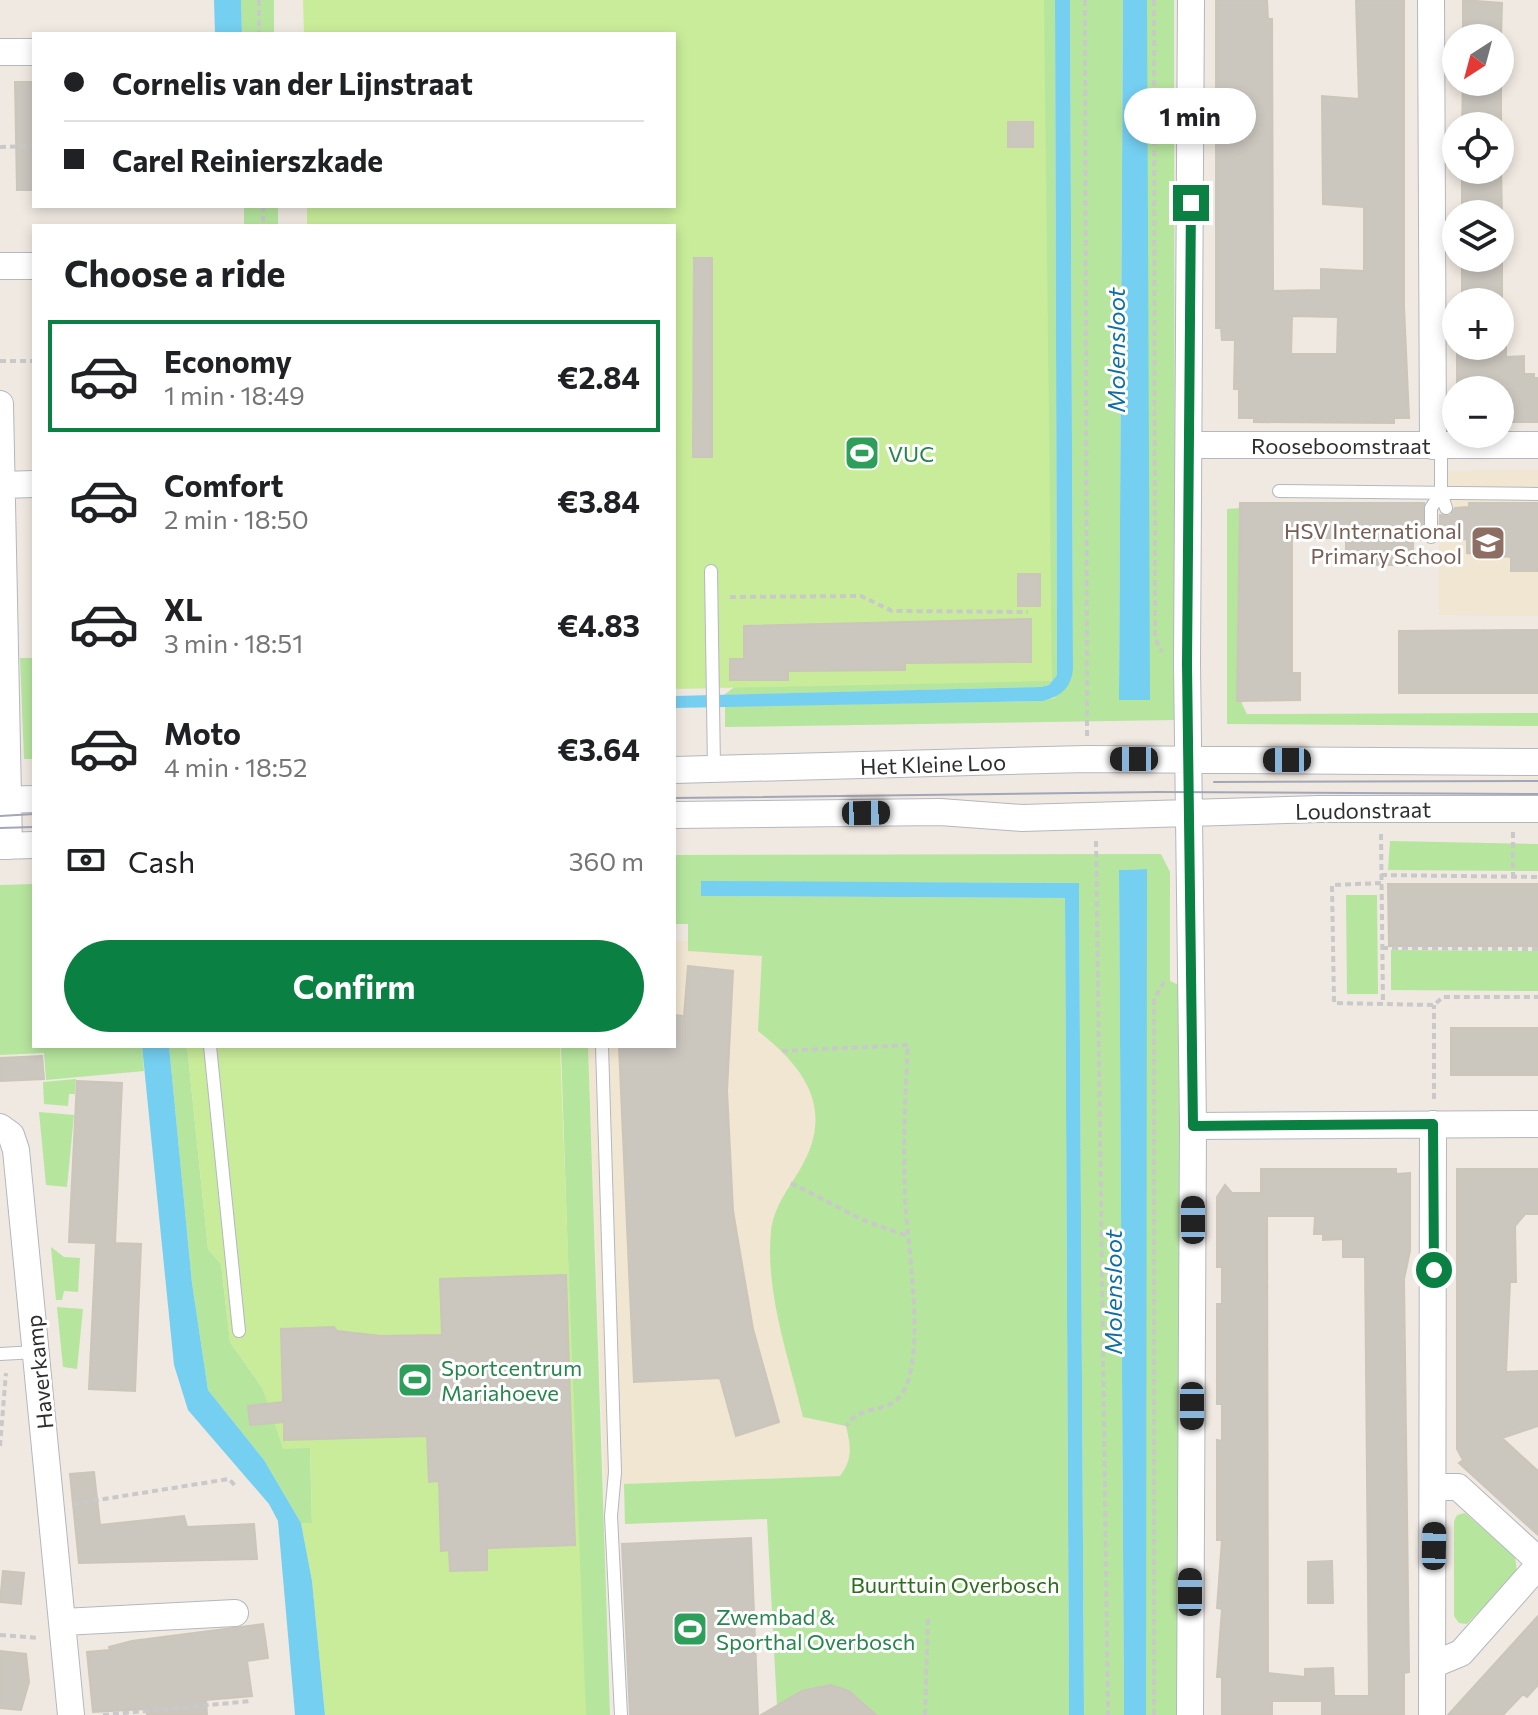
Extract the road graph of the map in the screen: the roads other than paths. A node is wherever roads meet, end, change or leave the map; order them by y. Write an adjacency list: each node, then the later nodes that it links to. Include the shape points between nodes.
1 (1191, 0): 8 (street)
2 (1431, 0): 9 (street)
3 (0, 52): 4 (street)
4 (32, 52)
5 (0, 266): 6 (street)
6 (32, 266)
7 (0, 404): 12 (street)
8 (1191, 445): 9 (street, Rooseboomstraat); 20 (street)
9 (1437, 445): 10 (street, Rooseboomstraat); 14 (lane)
10 (1538, 445)
11 (32, 484): 12 (street)
12 (1, 485): 19 (street)
13 (1279, 491): 14 (lane)
14 (1441, 493): 15 (lane); 16 (lane); 17 (lane, via 1431,508)
15 (1538, 494)
16 (1446, 508)
17 (1431, 537)
18 (711, 571): 22 (lane)
19 (2, 606): 25 (street)
20 (1188, 759): 21 (street); 22 (street, Het Kleine Loo); 28 (street)
21 (1538, 762)
22 (714, 768): 23 (street, Het Kleine Loo)
23 (676, 770): 27 (street, Het Kleine Loo)
24 (32, 799): 25 (street)
25 (4, 800): 29 (street)
26 (1538, 809): 28 (street, Loudonstraat)
27 (676, 815): 28 (street, Het Kleine Loo)
28 (1188, 815): 34 (street)
29 (14, 846)
30 (210, 1048): 36 (lane)
31 (602, 1048): 46 (lane, via 615,1472 611,1516)
32 (1433, 1124): 33 (street); 34 (street); 39 (street)
33 (1538, 1124)
34 (1193, 1126): 47 (street)
35 (0, 1127): 37 (street, Haverkamp, via 11,1135 16,1150)
36 (239, 1331)
37 (36, 1352): 38 (lane); 43 (street, Haverkamp)
38 (4, 1354)
39 (1434, 1487): 40 (street, via 1458,1487); 44 (street)
40 (1538, 1560)
41 (1538, 1566): 44 (street, via 1461,1653)
42 (235, 1613): 43 (street)
43 (64, 1631): 45 (street, Haverkamp)
44 (1432, 1665): 48 (street)
45 (71, 1715)
46 (621, 1715)
47 (1190, 1715)
48 (1432, 1715)

